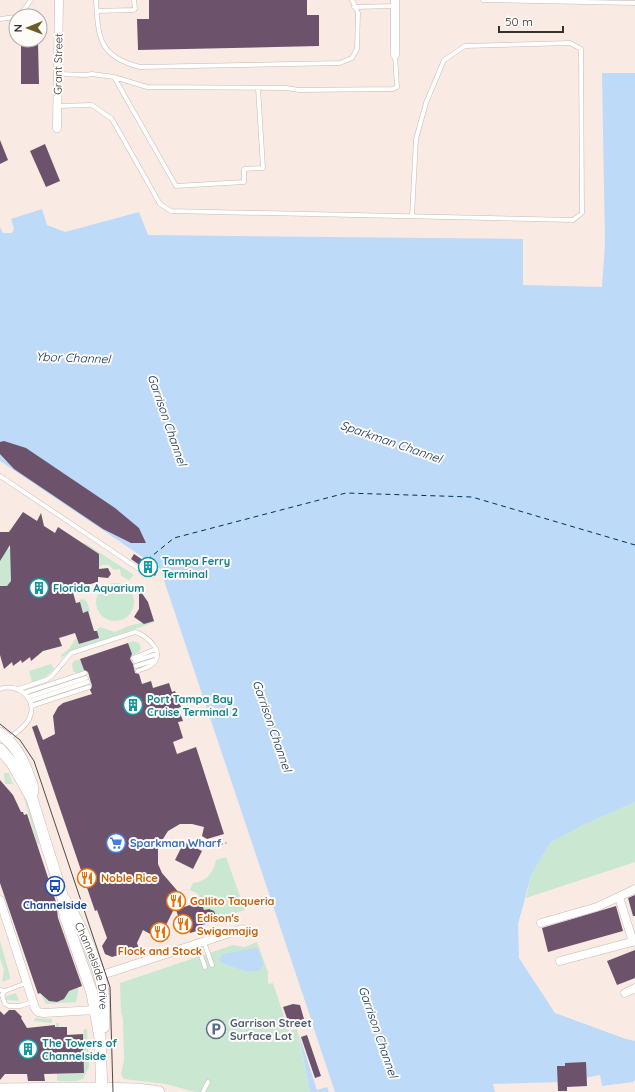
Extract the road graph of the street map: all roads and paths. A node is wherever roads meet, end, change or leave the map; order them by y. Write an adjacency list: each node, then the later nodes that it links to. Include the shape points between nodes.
1 (31, 0): 10 (lane)
2 (59, 0): 13 (street, Grant Street)
3 (96, 0): 11 (lane)
4 (134, 0): 11 (lane, via 135,9 132,10)
5 (352, 0): 9 (lane)
6 (482, 0): 7 (lane)
7 (635, 2)
8 (395, 3): 9 (lane); 12 (street)
9 (354, 7): 11 (lane, via 358,13 357,49 352,58 340,63 140,67 113,56 101,43)
10 (24, 8)
11 (97, 11)
12 (395, 55): 15 (lane, via 397,87 393,89)
13 (58, 74): 14 (lane); 16 (street, Grant Street)
14 (114, 77): 15 (lane, via 147,87); 15 (lane, via 176,186 244,182 244,169 264,168)
15 (258, 88)
16 (58, 106): 17 (street, Grant Street); 18 (lane, via 92,105 112,119 160,204 171,211)
17 (57, 128)
18 (412, 216): 18 (lane, via 573,220 582,213 581,49 570,43 465,46 444,60 426,103 416,139)
19 (0, 476): 20 (lane)
20 (142, 571)
21 (156, 654): 22 (lane); 23 (lane, via 150,666); 26 (lane, via 151,640 140,633 132,632 71,653 52,676)
22 (134, 659)
23 (137, 668)
24 (87, 680): 27 (lane); 28 (lane); 28 (lane)
25 (0, 689): 26 (lane, via 9,687)
26 (19, 690): 27 (lane)
27 (24, 693): 28 (lane)
28 (30, 701): 29 (lane, via 30,718 26,724)
29 (2, 742): 34 (main road, Channelside Drive, via 20,754 26,767 33,789 32,799)
30 (227, 842): 31 (path)
31 (221, 844)
32 (635, 889): 33 (street)
33 (618, 897): 38 (street, via 597,907); 41 (street)
34 (63, 898): 39 (main road, Channelside Drive, via 65,916); 46 (main road, Channelside Drive, via 73,913)
35 (0, 900): 47 (street)
36 (213, 917): 37 (path)
37 (210, 921)
38 (541, 923)
39 (70, 929): 46 (main road, via 87,965); 54 (main road, Channelside Drive)
40 (242, 929): 42 (street)
41 (634, 942): 43 (street)
42 (201, 943): 44 (lane); 45 (lane); 46 (street)
43 (560, 962)
44 (212, 965)
45 (205, 967)
46 (99, 976): 55 (main road, Channelside Drive, via 103,992 104,1028)
47 (26, 983): 49 (lane); 52 (street)
48 (635, 988): 50 (street)
49 (2, 990): 53 (lane)
50 (625, 992)
51 (0, 1000): 53 (lane)
52 (32, 1002): 53 (lane, via 18,1006); 54 (street, via 36,1010 42,1013)
53 (5, 1004)
54 (96, 1010): 55 (main road, Channelside Drive)
55 (100, 1038): 58 (main road, Channelside Drive)
56 (208, 1082): 60 (lane)
57 (0, 1089): 58 (main road)
58 (102, 1090): 59 (main road, via 137,1089)
59 (159, 1092)
60 (203, 1092)

